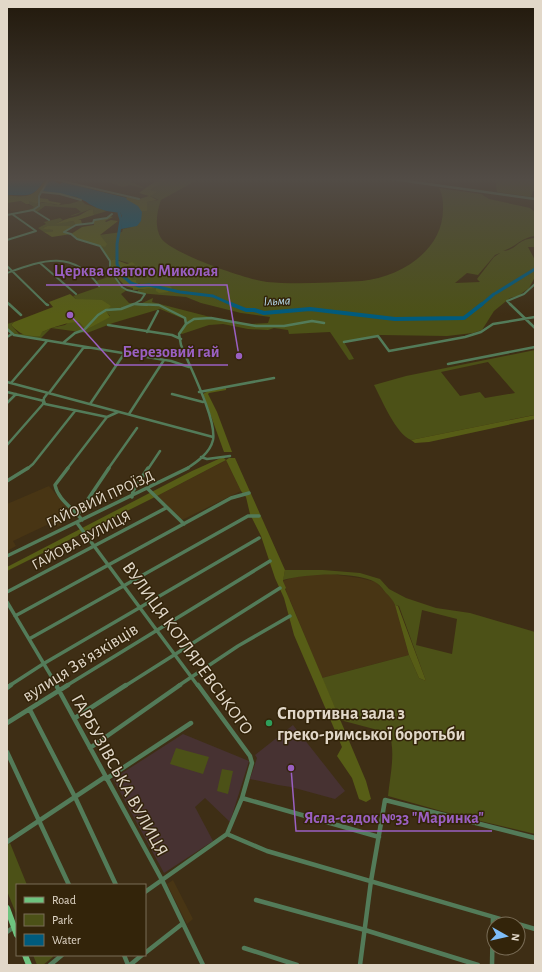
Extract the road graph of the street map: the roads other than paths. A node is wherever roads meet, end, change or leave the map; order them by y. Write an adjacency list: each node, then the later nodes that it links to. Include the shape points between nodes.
1 (27, 224): 4 (street, via 36,231)
2 (82, 224): 14 (street, via 64,232 100,246 110,261 110,270 122,287 146,294)
3 (7, 237): 4 (street)
4 (10, 239): 5 (street)
5 (7, 240)
6 (40, 263): 8 (street); 11 (street, via 70,262); 12 (street)
7 (7, 266): 8 (street)
8 (12, 271): 9 (street); 15 (street)
9 (7, 273)
10 (535, 284): 19 (street, via 524,294 507,301)
11 (99, 286)
12 (76, 294)
13 (7, 302): 17 (street)
14 (134, 304): 21 (street, via 160,305 185,318); 31 (street, via 121,309 106,310 84,330 75,333)
15 (48, 305)
16 (158, 311): 25 (street)
17 (21, 315)
18 (535, 317): 19 (street)
19 (526, 319): 23 (street); 30 (street, via 493,324 481,332 465,337 389,351 378,336)
20 (324, 323): 21 (street, via 312,321 284,326 256,326 211,318 194,319)
21 (186, 324): 28 (street, via 179,334)
22 (108, 325): 25 (street)
23 (535, 328)
24 (7, 329): 26 (street)
25 (147, 332): 28 (street, via 172,335)
26 (12, 334): 27 (street); 29 (street)
27 (7, 337)
28 (181, 339): 37 (street)
29 (47, 341): 31 (street); 40 (street)
30 (344, 342)
31 (63, 344): 32 (street)
32 (84, 347): 34 (street); 43 (street)
33 (535, 347): 36 (street)
34 (124, 354): 35 (street); 49 (street)
35 (164, 360): 37 (street); 52 (street)
36 (448, 364)
37 (189, 367): 42 (street)
38 (274, 378): 42 (street)
39 (7, 382): 40 (street)
40 (11, 383): 43 (street)
41 (7, 392): 44 (street)
42 (199, 392): 47 (street)
43 (48, 393): 46 (street); 49 (street)
44 (16, 394): 46 (street); 48 (street)
45 (172, 394): 47 (street)
46 (44, 401): 50 (street, via 46,404); 56 (street)
47 (203, 402): 55 (street, via 209,415)
48 (7, 403)
49 (90, 404): 51 (street)
50 (75, 411): 53 (street); 60 (street, via 33,464)
51 (118, 412): 52 (street); 53 (street)
52 (129, 414): 55 (street)
53 (106, 417): 65 (street, via 55,485 55,490)
54 (137, 428): 65 (street)
55 (213, 437): 59 (street, via 208,450)
56 (7, 445)
57 (160, 451): 63 (street)
58 (230, 456): 59 (street, via 207,459)
59 (201, 457): 61 (street, ГАЙОВИЙ ПРОЇЗД, via 184,471)
60 (7, 481)
61 (148, 489): 63 (street, ГАЙОВИЙ ПРОЇЗД); 64 (street)
62 (249, 493): 69 (street, via 231,498)
63 (132, 497): 67 (street, ГАЙОВИЙ ПРОЇЗД)
64 (166, 508): 69 (street); 71 (street, ГАЙОВА ВУЛИЦЯ)
65 (78, 514): 67 (street)
66 (259, 516): 75 (street, via 248,516)
67 (82, 520): 68 (street, ГАЙОВИЙ ПРОЇЗД)
68 (77, 523): 71 (street, ВУЛИЦЯ КОТЛЯРЕВСЬКОГО); 72 (street, ГАЙОВИЙ ПРОЇЗД)
69 (184, 524): 74 (street)
70 (259, 538): 79 (street)
71 (95, 546): 74 (street, ВУЛИЦЯ КОТЛЯРЕВСЬКОГО); 77 (street, ГАЙОВА ВУЛИЦЯ)
72 (7, 556)
73 (270, 561): 82 (street, вулиця Звʼязківців)
74 (109, 566): 75 (street, ВУЛИЦЯ КОТЛЯРЕВСЬКОГО); 80 (street)
75 (124, 586): 79 (street, ВУЛИЦЯ КОТЛЯРЕВСЬКОГО); 83 (street)
76 (280, 588): 84 (street)
77 (7, 592)
78 (7, 602): 80 (street, ГАРБУЗІВСЬКА ВУЛИЦЯ)
79 (140, 608): 82 (street, ВУЛИЦЯ КОТЛЯРЕВСЬКОГО); 85 (street)
80 (15, 616): 83 (street, ГАРБУЗІВСЬКА ВУЛИЦЯ)
81 (290, 616): 86 (street)
82 (157, 631): 84 (street, ВУЛИЦЯ КОТЛЯРЕВСЬКОГО); 88 (street, вулиця Звʼязківців)
83 (29, 639): 85 (street, ГАРБУЗІВСЬКА ВУЛИЦЯ)
84 (174, 655): 86 (street, ВУЛИЦЯ КОТЛЯРЕВСЬКОГО); 90 (street)
85 (44, 664): 87 (street); 88 (street, ГАРБУЗІВСЬКА ВУЛИЦЯ)
86 (192, 678): 93 (street); 97 (street, ВУЛИЦЯ КОТЛЯРЕВСЬКОГО, via 250,756 252,763)
87 (7, 688)
88 (59, 691): 89 (street, вулиця Звʼязківців); 90 (street, ГАРБУЗІВСЬКА ВУЛИЦЯ)
89 (30, 710): 91 (street, вулиця Звʼязківців); 96 (street)
90 (75, 718): 93 (street, ГАРБУЗІВСЬКА ВУЛИЦЯ)
91 (7, 723)
92 (191, 723): 95 (street)
93 (90, 748): 95 (street, ГАРБУЗІВСЬКА ВУЛИЦЯ)
94 (7, 752): 98 (street)
95 (106, 778): 96 (street); 103 (street, ГАРБУЗІВСЬКА ВУЛИЦЯ)
96 (75, 797): 98 (street); 106 (street)
97 (242, 798): 99 (street, ВУЛИЦЯ КОТЛЯРЕВСЬКОГО); 100 (street)
98 (39, 821): 102 (street); 105 (street)
99 (227, 834): 103 (street); 104 (street, via 267,851)
100 (379, 837): 101 (street, via 385,800); 104 (street)
101 (535, 838)
102 (7, 842)
103 (162, 880): 107 (street); 111 (street, ГАРБУЗІВСЬКА ВУЛИЦЯ)
104 (371, 881): 110 (street); 113 (street)
105 (69, 884)
106 (116, 884)
107 (146, 891)
108 (256, 900): 113 (street)
109 (7, 908): 112 (main road)
110 (490, 916)
111 (182, 924): 117 (street); 123 (street, ГАРБУЗІВСЬКА ВУЛИЦЯ)
112 (14, 927): 114 (street); 115 (main road)
113 (365, 930): 125 (street); 126 (street)
114 (7, 932)
115 (16, 932)
116 (244, 948): 124 (street)
117 (146, 952)
118 (61, 956): 121 (street)
119 (124, 956): 122 (street)
120 (141, 956): 122 (street)
121 (50, 965)
122 (129, 965)
123 (203, 965)
124 (297, 965)
125 (360, 965)
126 (478, 965)

